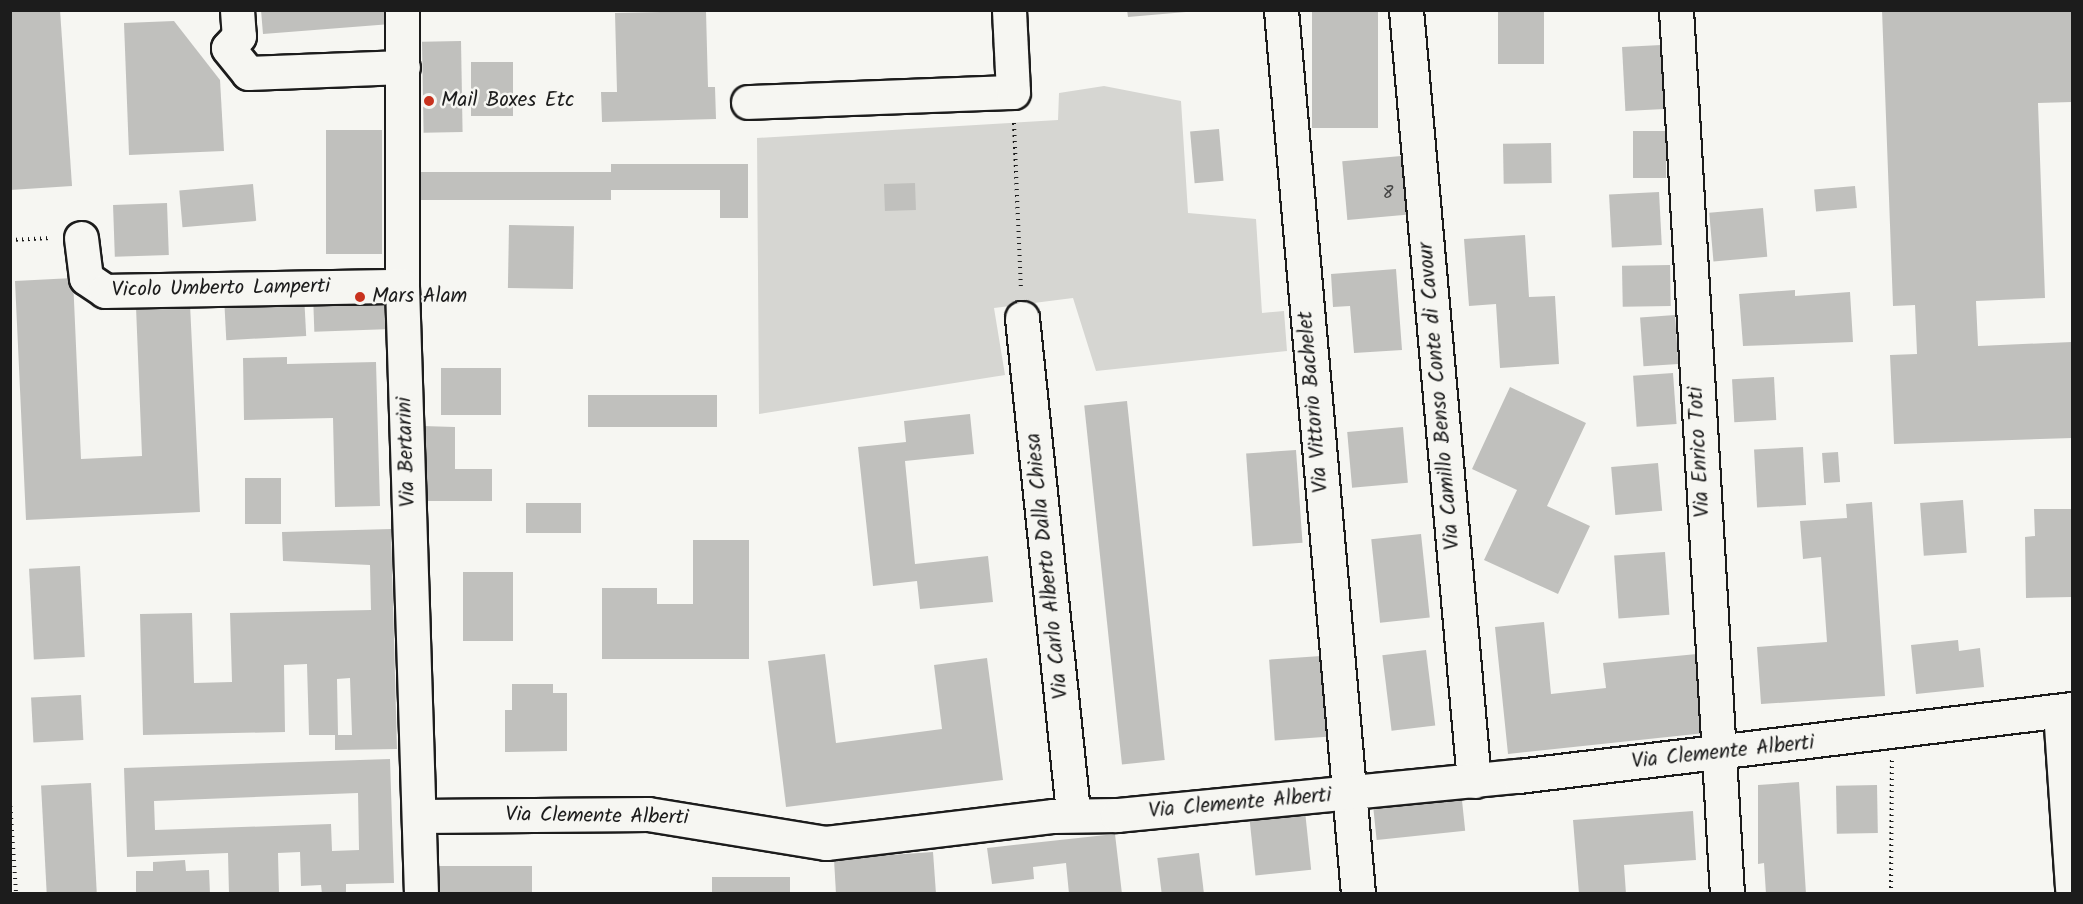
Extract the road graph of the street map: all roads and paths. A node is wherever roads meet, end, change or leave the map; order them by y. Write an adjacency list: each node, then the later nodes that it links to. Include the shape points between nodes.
1 (237, 10): 7 (street, via 239,36 228,48 248,73)
2 (402, 10): 7 (street, Via Bertarini)
3 (1009, 10): 8 (street)
4 (1281, 10): 18 (street, Via Vittorio Bachelet)
5 (1406, 10): 17 (street, Via Camillo Benso Conte di Cavour)
6 (1676, 10): 16 (street, Via Enrico Toti)
7 (403, 67): 12 (street, Via Bertarini)
8 (1013, 92): 9 (street); 13 (path)
9 (748, 102)
10 (81, 238): 11 (path); 12 (street, Vicolo Umberto Lamperti, via 86,278 105,291)
11 (10, 240)
12 (402, 286): 21 (street, Via Bertarini)
13 (1022, 318): 20 (street, Via Carlo Alberto Dalla Chiesa)
14 (2066, 710): 15 (street, Via Clemente Alberti); 22 (street, Via Clemente Alberti)
15 (1892, 735): 16 (street, Via Clemente Alberti); 27 (path)
16 (1717, 754): 17 (street, Via Clemente Alberti); 26 (street, Via Enrico Toti)
17 (1474, 781): 18 (street, Via Clemente Alberti)
18 (1347, 793): 20 (street, Via Clemente Alberti, via 1117,815); 25 (street, Via Vittorio Bachelet)
19 (10, 800): 23 (path)
20 (1073, 814): 21 (street, Via Clemente Alberti, via 826,843 782,840 700,820 627,814)
21 (419, 816): 24 (street, Via Bertarini)
22 (2073, 889)
23 (16, 894)
24 (421, 894)
25 (1358, 894)
26 (1726, 894)
27 (1891, 894)

